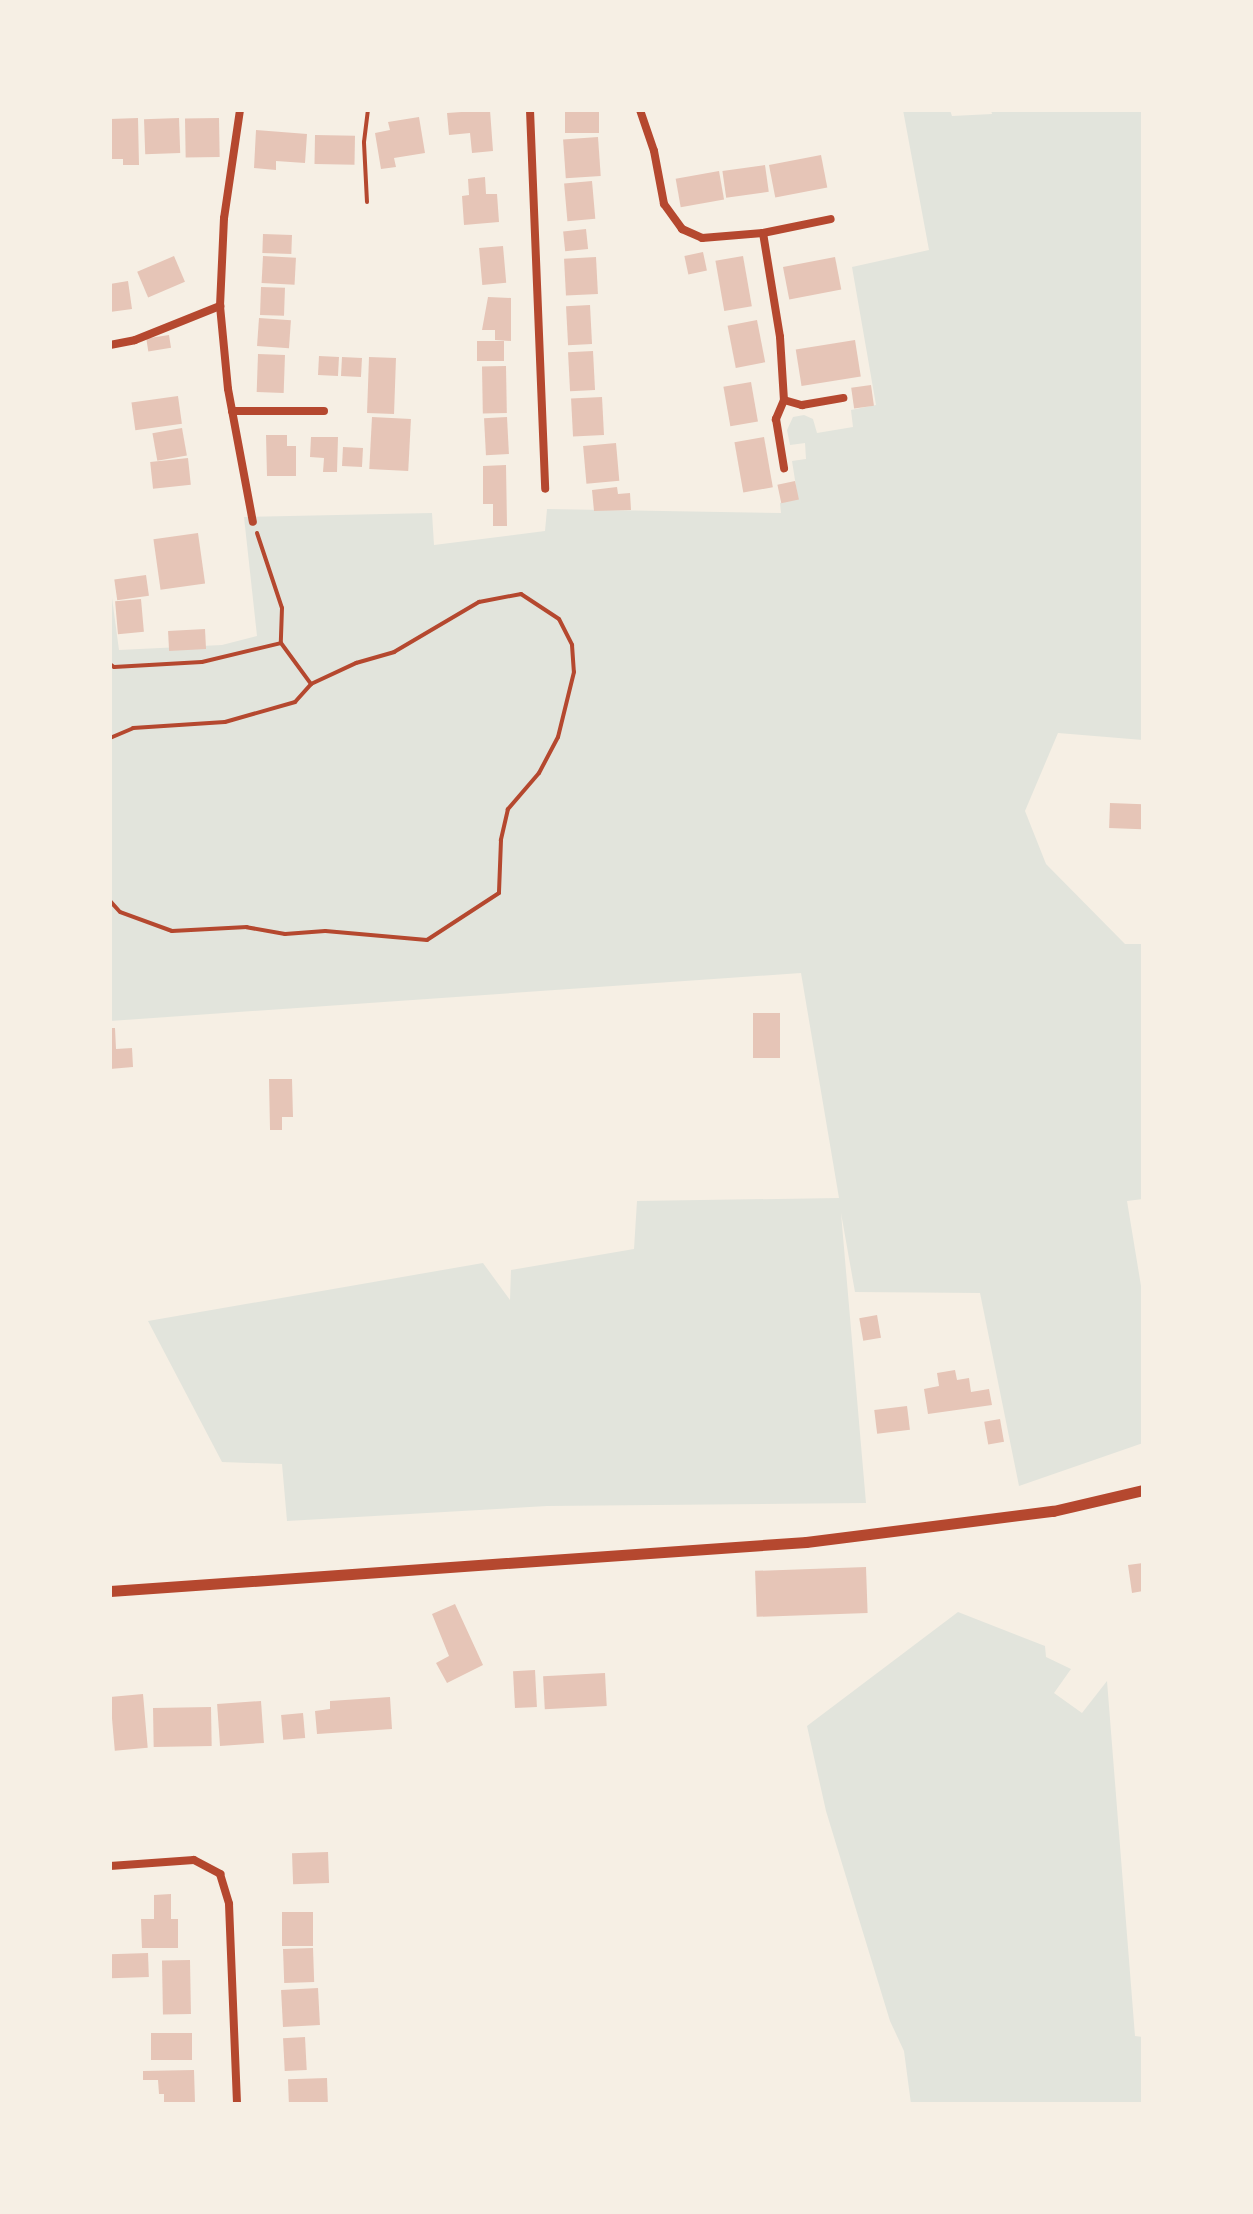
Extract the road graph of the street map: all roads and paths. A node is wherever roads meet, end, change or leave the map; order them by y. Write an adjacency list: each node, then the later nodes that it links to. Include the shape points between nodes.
1 (240, 110): 8 (street, via 224,218)
2 (368, 110): 5 (lane)
3 (530, 110): 15 (street)
4 (640, 110): 7 (street, via 664,204 682,229 702,238)
5 (367, 202)
6 (831, 219): 7 (street)
7 (763, 233): 11 (street)
8 (220, 306): 9 (street); 12 (street)
9 (110, 345)
10 (843, 398): 11 (street, via 802,405)
11 (784, 400): 14 (street, via 776,419)
12 (232, 411): 13 (street); 16 (street)
13 (324, 411)
14 (784, 468)
15 (545, 489)
16 (253, 522): 17 (path, via 282,608)
17 (281, 643): 18 (path, via 202,662); 19 (path)
18 (111, 667)
19 (311, 684): 20 (path, via 295,702 225,722 133,728); 21 (path, via 394,652 479,602 521,594 559,619 572,645 574,672 558,737 539,773 508,809 499,893 427,940 325,931 285,934 247,927 172,931 120,912)
20 (110, 738)
21 (110, 901)
22 (1143, 1490): 23 (street, via 1053,1511 806,1542)
23 (110, 1591)
24 (110, 1866): 25 (street, via 194,1860 220,1874 229,1904)
25 (237, 2104)

